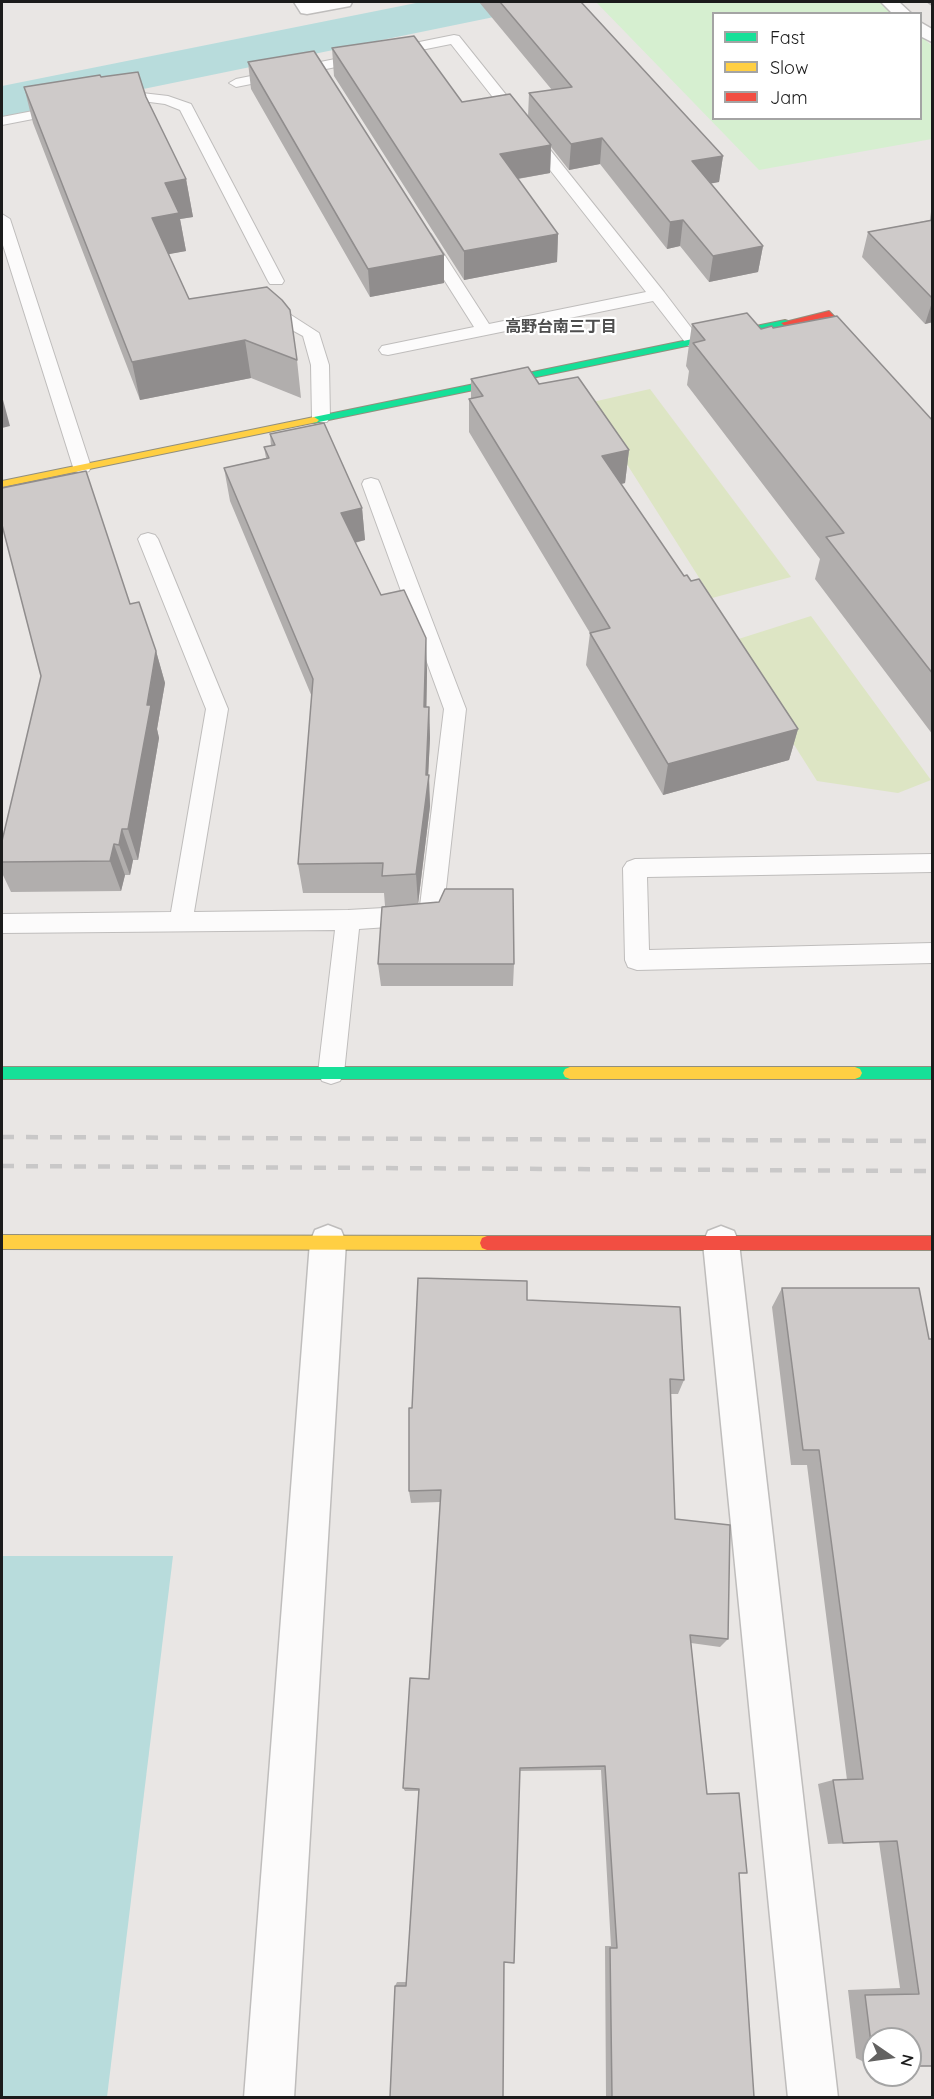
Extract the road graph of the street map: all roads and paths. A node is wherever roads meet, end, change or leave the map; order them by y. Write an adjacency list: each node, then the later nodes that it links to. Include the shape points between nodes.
1 (302, 2): 2 (street, via 307,9)
2 (344, 2)
3 (889, 2): 4 (street)
4 (902, 12)
5 (236, 83): 10 (lane, via 321,71 454,39)
6 (2, 122): 9 (lane, via 118,97 168,100 186,107)
7 (2, 219): 17 (lane)
8 (414, 219): 12 (lane)
9 (276, 281)
10 (658, 295): 12 (lane); 13 (lane)
11 (248, 315): 16 (lane, via 285,319 311,333 320,365)
12 (484, 330): 14 (lane)
13 (694, 342): 15 (street, via 829,314); 16 (street)
14 (388, 350)
15 (869, 358)
16 (321, 418): 17 (street)
17 (82, 467): 18 (street)
18 (2, 484)
19 (371, 484): 22 (lane, via 455,709 431,915)
20 (148, 539): 23 (lane, via 217,709)
21 (933, 863): 25 (lane, via 635,868 637,960)
22 (348, 920): 23 (lane); 27 (lane)
23 (181, 921): 24 (lane)
24 (2, 923)
25 (933, 953)
26 (2, 1073): 27 (street)
27 (331, 1073): 28 (street)
28 (933, 1073)
29 (2, 1242): 30 (street)
30 (328, 1242): 31 (street); 33 (street)
31 (721, 1242): 32 (street); 34 (street)
32 (933, 1243)
33 (268, 2097)
34 (813, 2097)

